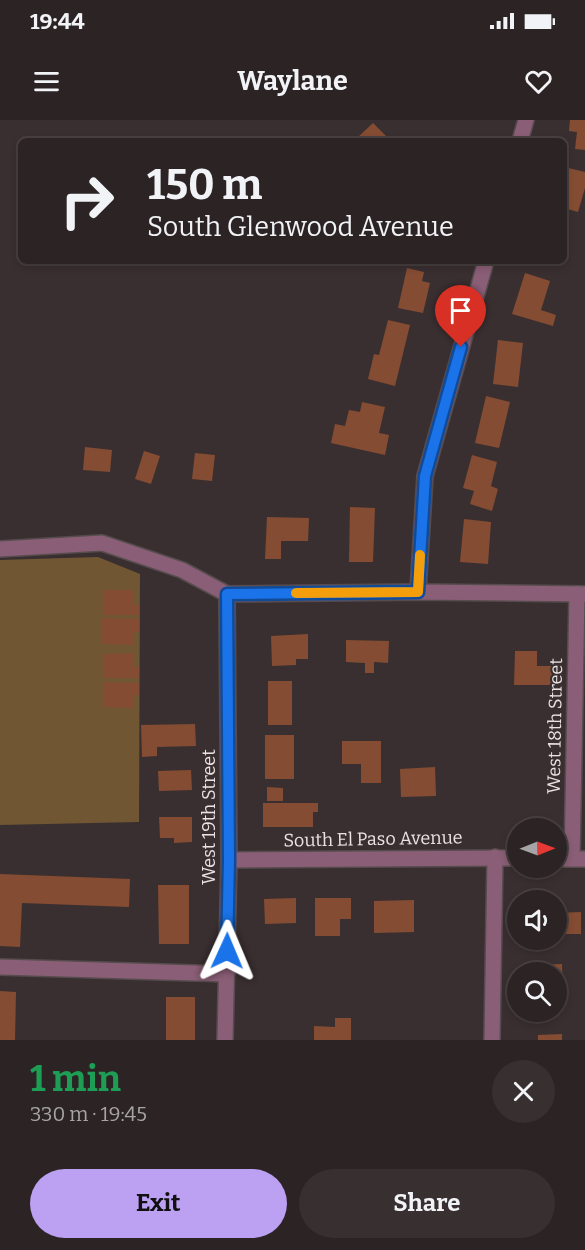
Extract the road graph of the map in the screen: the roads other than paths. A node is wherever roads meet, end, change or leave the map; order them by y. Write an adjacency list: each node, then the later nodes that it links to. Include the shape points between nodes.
1 (524, 120): 2 (street)
2 (521, 138)
3 (485, 264): 5 (street, via 425,476)
4 (0, 549): 6 (street, via 102,543 183,570)
5 (418, 592): 6 (street); 7 (street)
6 (227, 594): 11 (street, West 19th Street)
7 (581, 594): 10 (street, West 18th Street)
8 (495, 857): 9 (street, South El Paso Avenue); 11 (street, South El Paso Avenue); 15 (street)
9 (507, 858)
10 (571, 859)
11 (229, 860): 13 (street, West 19th Street)
12 (0, 967): 13 (street)
13 (227, 974): 14 (street, West 19th Street)
14 (225, 1040)
15 (492, 1040)

